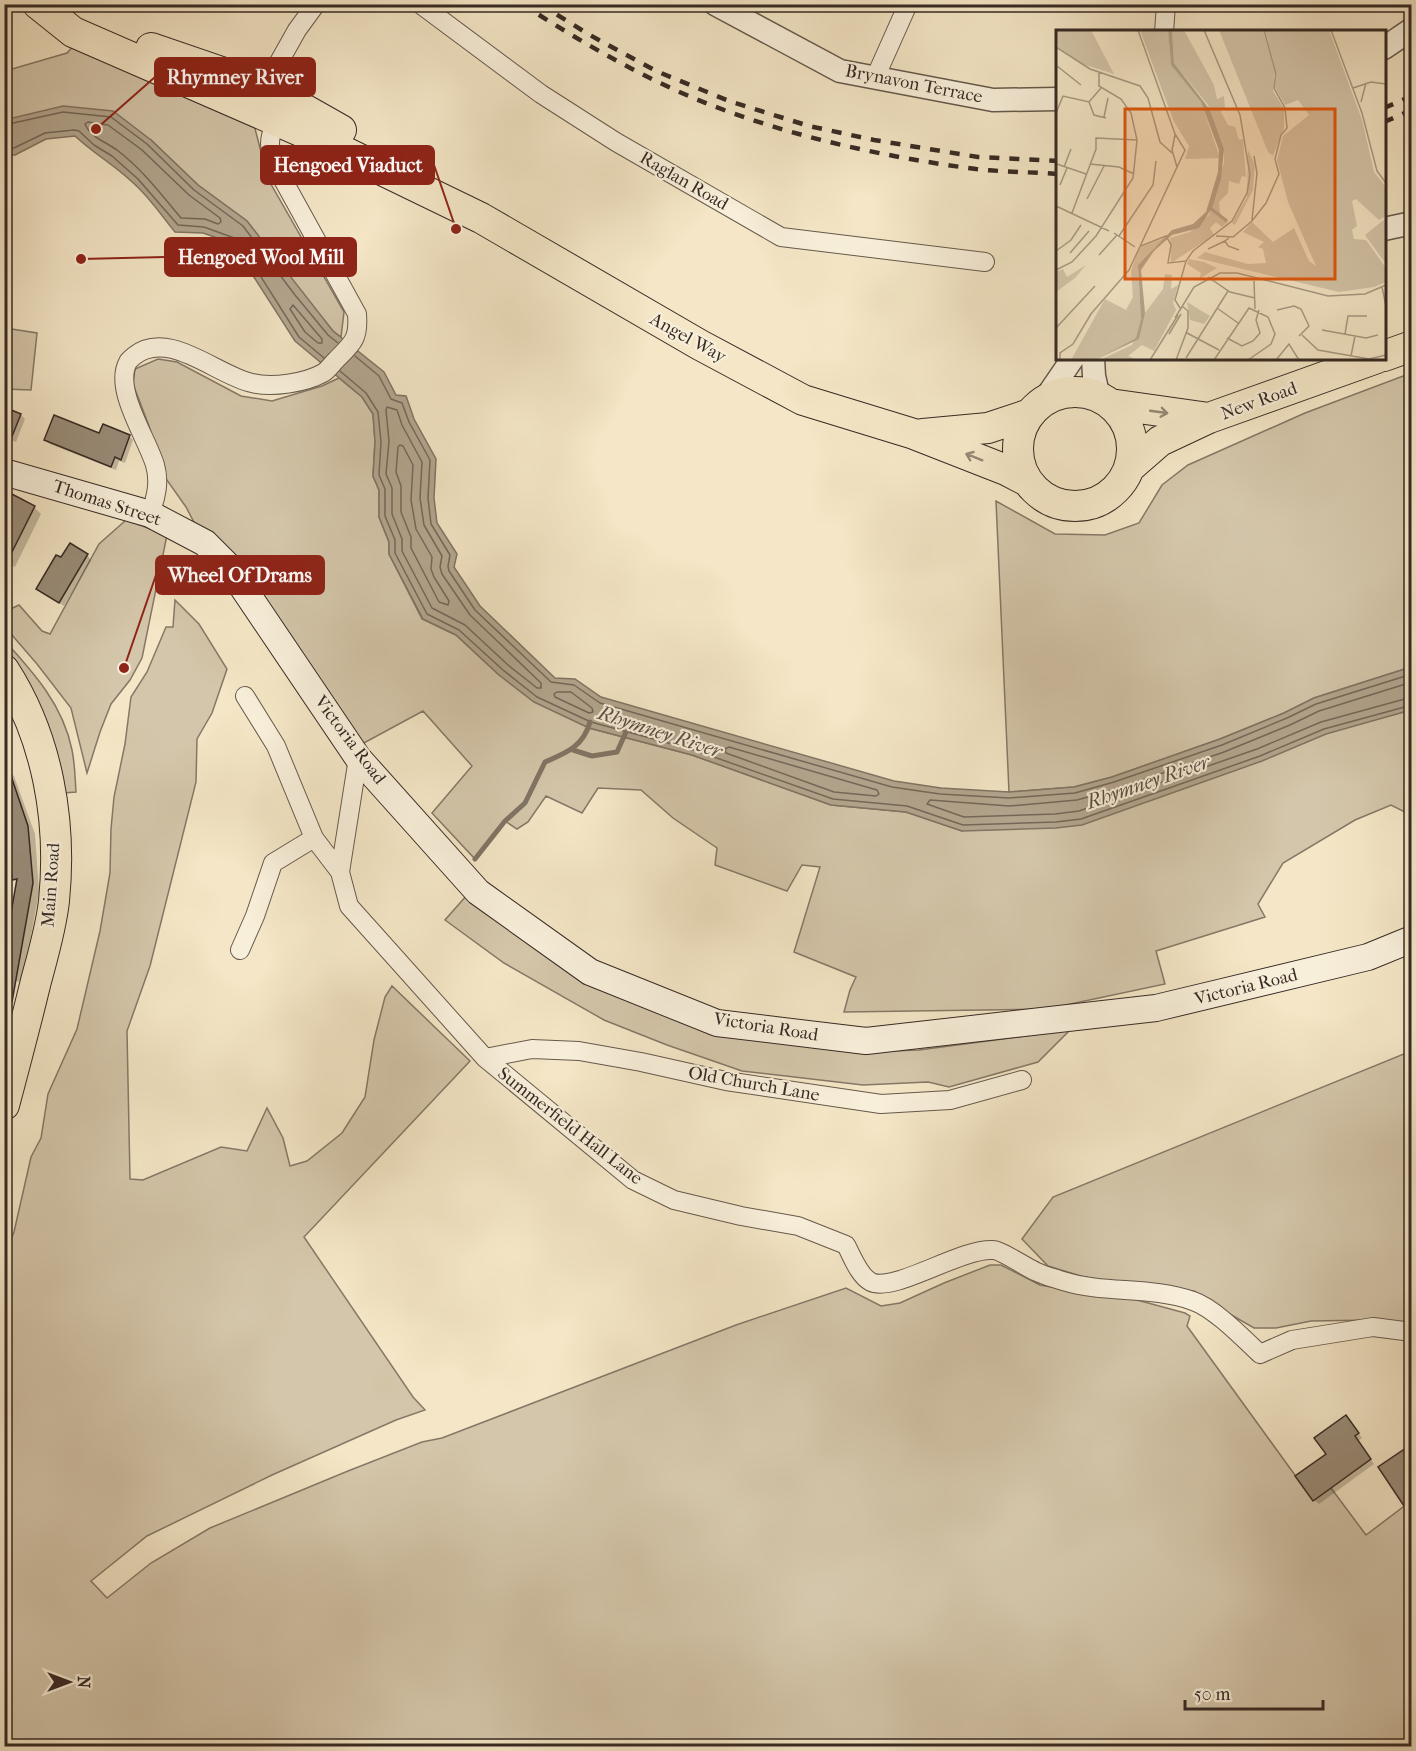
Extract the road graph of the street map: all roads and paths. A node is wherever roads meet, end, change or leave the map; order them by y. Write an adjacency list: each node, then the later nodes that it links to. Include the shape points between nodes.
1 (38, 4): 14 (main road, via 73,32)
2 (69, 4): 12 (main road, via 115,33)
3 (316, 4): 12 (street)
4 (420, 4): 18 (street, Raglan Road, via 542,94 616,142 781,237)
5 (715, 4): 11 (street, Brynavon Terrace, via 840,71)
6 (908, 4): 11 (street)
7 (1166, 4): 9 (street)
8 (1412, 29): 10 (street)
9 (1164, 30)
10 (1386, 47)
11 (875, 78): 13 (street, Brynavon Terrace, via 993,100)
12 (265, 87): 15 (main road, via 357,139)
13 (1056, 99)
14 (276, 120): 15 (main road); 31 (street, via 269,138 270,153 357,314 354,342 323,372 283,386 251,383 190,355 160,347 142,349 128,361 125,386 155,466 156,496)
15 (474, 216): 27 (main road, Angel Way, via 803,400)
16 (1412, 223): 17 (street)
17 (1386, 229)
18 (985, 262)
19 (1412, 346): 20 (main road)
20 (1386, 355)
21 (1072, 360): 25 (street)
22 (1093, 360): 24 (street, via 1094,376)
23 (1371, 360): 26 (main road, New Road)
24 (1104, 401): 25 (main road, via 1077,392 1059,394); 26 (main road, New Road, one-way to 26); 28 (main road, via 1122,416 1130,432)
25 (1037, 408): 27 (main road, Angel Way, via 988,428); 30 (main road, via 1021,429 1018,446)
26 (1209, 418): 28 (main road, New Road, via 1160,441)
27 (914, 434): 30 (main road, Angel Way, one-way to 27)
28 (1129, 468): 30 (main road, via 1108,497 1082,506 1055,503)
29 (4, 472): 31 (main road, Thomas Street)
30 (1027, 481)
31 (150, 514): 32 (main road, Thomas Street)
32 (205, 543): 35 (main road, Victoria Road, via 230,567)
33 (9, 688): 42 (main road, Main Road, via 42,752 56,836 54,903)
34 (245, 696): 36 (street, via 276,746)
35 (358, 758): 37 (street, Summerfield Hall Lane); 38 (main road, Victoria Road, via 478,892 590,972 717,1023 866,1041 1156,1008 1368,957)
36 (314, 838): 37 (street); 39 (street, via 273,863)
37 (340, 872): 40 (street, Summerfield Hall Lane, via 349,906)
38 (1412, 939)
39 (240, 950)
40 (485, 1058): 41 (street, Old Church Lane, via 532,1049 579,1051 726,1081 881,1104 950,1100); 43 (street, Summerfield Hall Lane, via 633,1180 674,1200 798,1226 846,1245 871,1282 885,1284 962,1255 994,1250 1040,1274 1071,1283 1195,1301 1260,1354 1292,1340 1373,1327)
41 (1022, 1080)
42 (4, 1105)
43 (1412, 1332)

